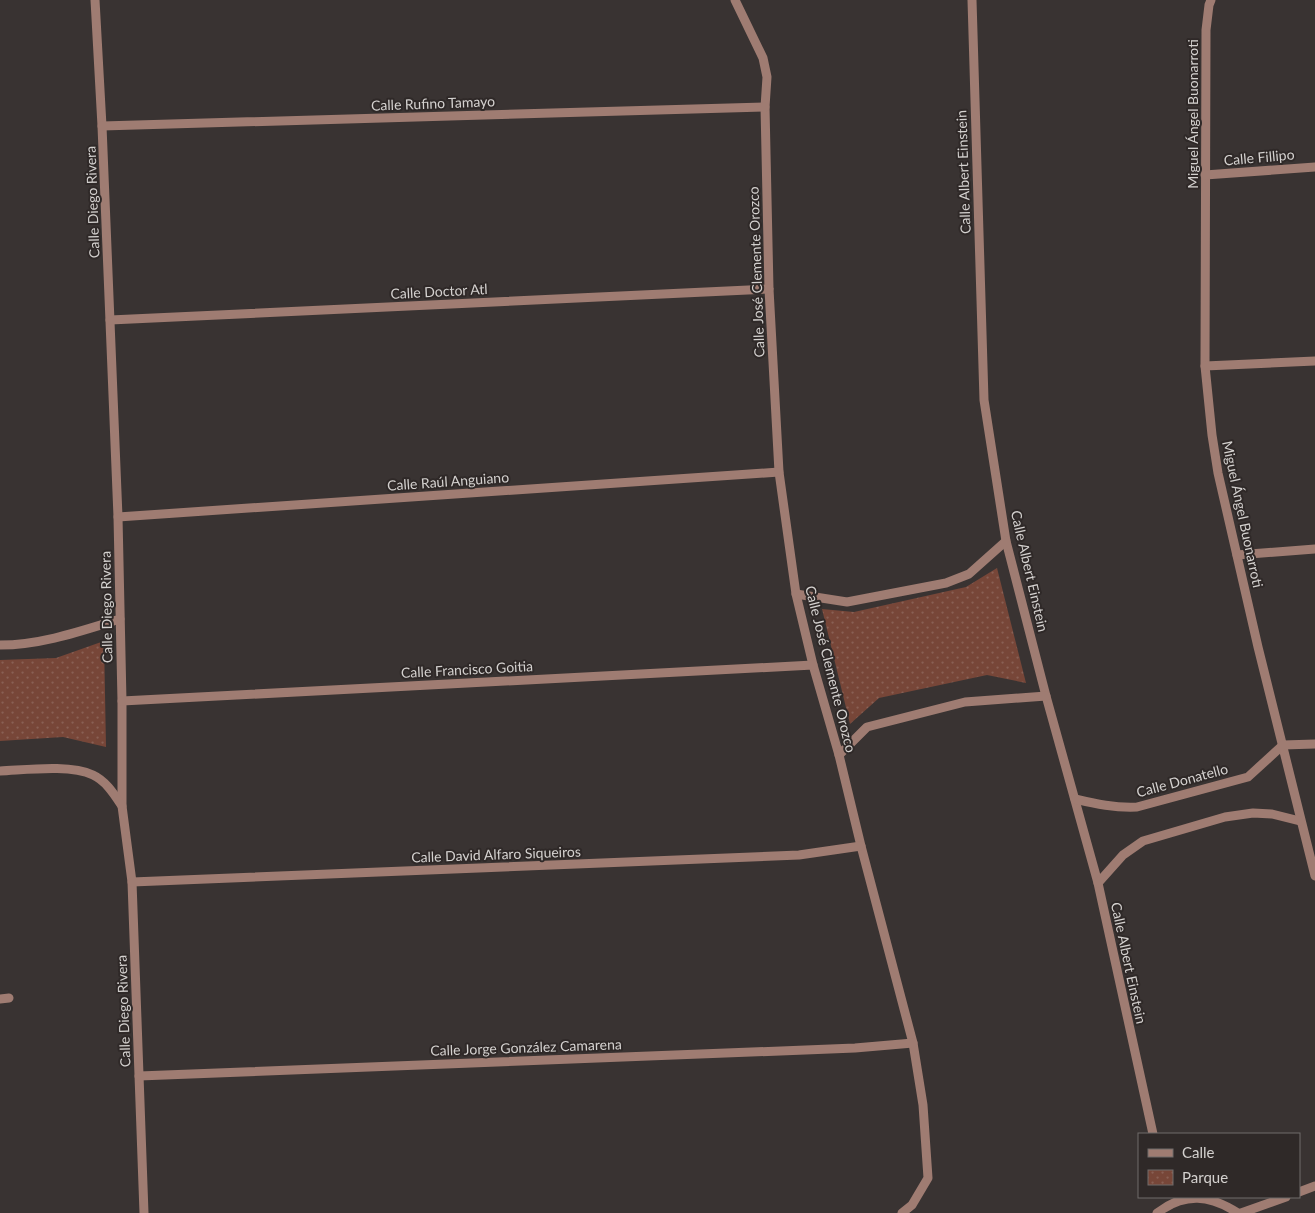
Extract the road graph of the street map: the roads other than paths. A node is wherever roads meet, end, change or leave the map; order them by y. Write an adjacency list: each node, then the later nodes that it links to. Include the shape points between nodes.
1 (95, 0): 6 (street, Calle Diego Rivera)
2 (735, 0): 5 (street, Calle José Clemente Orozco, via 763,58 767,77)
3 (972, 0): 15 (street, Calle Albert Einstein, via 984,400)
4 (1211, 0): 8 (street, Miguel Ángel Buonarroti, via 1206,30)
5 (765, 107): 6 (street, Calle Rufino Tamayo); 9 (street, Calle José Clemente Orozco)
6 (102, 126): 10 (street, Calle Diego Rivera)
7 (1315, 167): 8 (street, Calle Fillipo)
8 (1206, 176): 12 (street, Miguel Ángel Buonarroti)
9 (769, 289): 10 (street, Calle Doctor Atl); 13 (street, Calle José Clemente Orozco)
10 (110, 320): 14 (street, Calle Diego Rivera)
11 (1315, 361): 12 (street)
12 (1205, 366): 17 (street, Miguel Ángel Buonarroti, via 1218,473)
13 (780, 472): 14 (street, Calle Raúl Anguiano); 18 (street, Calle José Clemente Orozco)
14 (118, 517): 19 (street, Calle Diego Rivera)
15 (1006, 541): 18 (street, via 968,574 946,583 847,602); 22 (street, Calle Albert Einstein)
16 (1315, 549): 17 (street)
17 (1237, 555): 25 (street, Miguel Ángel Buonarroti)
18 (796, 594): 21 (street, Calle José Clemente Orozco)
19 (120, 619): 20 (street, via 22,645); 23 (street, Calle Diego Rivera)
20 (0, 645)
21 (813, 665): 23 (street, Calle Francisco Goitia); 26 (street, Calle José Clemente Orozco)
22 (1046, 696): 26 (street, via 965,702 867,727); 28 (street, Calle Albert Einstein)
23 (122, 701): 29 (street, Calle Diego Rivera)
24 (1315, 744): 25 (street)
25 (1283, 745): 28 (street, Calle Donatello, via 1248,777 1188,794 1123,808); 30 (street, Miguel Ángel Buonarroti)
26 (839, 755): 31 (street, Calle José Clemente Orozco)
27 (0, 771): 29 (street, via 62,768 92,775 108,786)
28 (1075, 799): 34 (street, Calle Albert Einstein)
29 (122, 806): 33 (street, Calle Diego Rivera)
30 (1300, 821): 32 (street, Miguel Ángel Buonarroti); 34 (street, via 1253,813 1225,817 1143,841 1123,855)
31 (861, 846): 33 (street, Calle David Alfaro Siqueiros, via 799,855); 35 (street, Calle José Clemente Orozco)
32 (1315, 876)
33 (132, 882): 36 (street, Calle Diego Rivera)
34 (1098, 883): 37 (street, Calle Albert Einstein)
35 (913, 1043): 36 (street, Calle Jorge González Camarena, via 855,1048); 43 (street, Calle José Clemente Orozco, via 923,1105 928,1178 912,1205)
36 (139, 1076): 42 (street, Calle Diego Rivera)
37 (1153, 1133)
38 (1315, 1186): 39 (street)
39 (1300, 1192)
40 (1283, 1198): 45 (street)
41 (1168, 1200): 44 (street); 45 (street, via 1206,1198)
42 (144, 1213)
43 (902, 1213)
44 (1157, 1213)
45 (1240, 1213)

